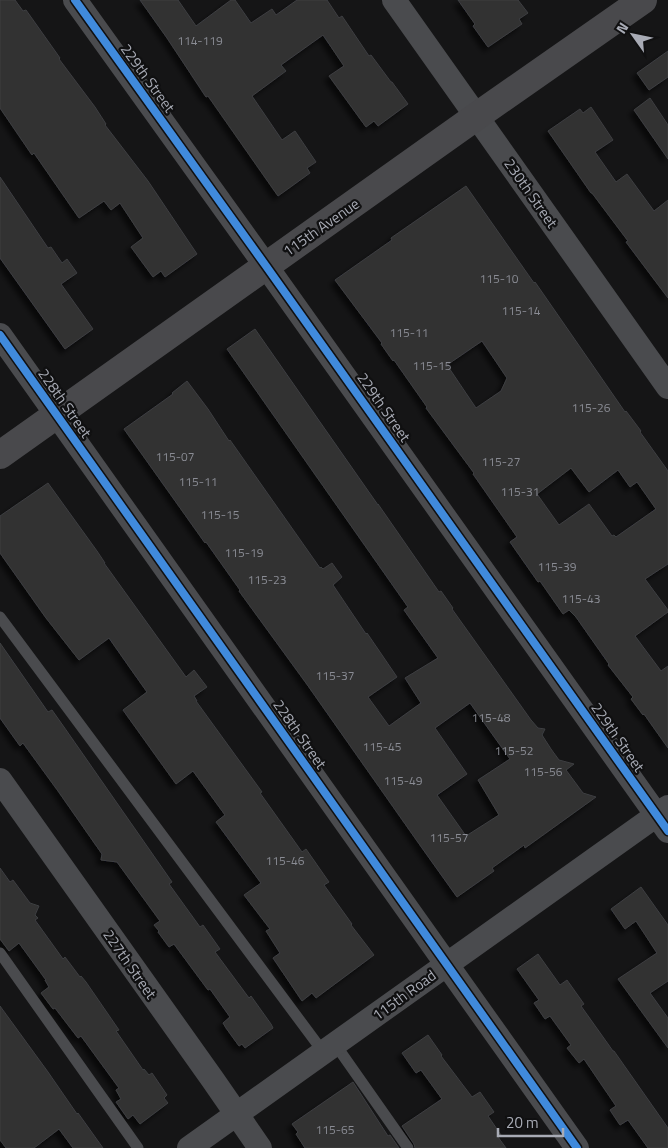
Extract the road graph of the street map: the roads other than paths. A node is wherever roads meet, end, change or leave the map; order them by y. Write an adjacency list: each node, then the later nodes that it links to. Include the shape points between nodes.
1 (75, 0): 5 (street, 229th Street)
2 (394, 0): 4 (street, 230th Street)
3 (642, 0): 4 (main road, 115th Avenue)
4 (477, 116): 5 (main road, 115th Avenue); 7 (street, 230th Street)
5 (266, 266): 8 (main road, 115th Avenue); 12 (street, 229th Street)
6 (0, 335): 8 (street, 228th Street)
7 (668, 386)
8 (56, 415): 9 (main road, 115th Avenue); 14 (street, 228th Street)
9 (0, 455)
10 (0, 617): 15 (lane)
11 (0, 780): 16 (street, 227th Street)
12 (664, 818): 14 (street, 115th Road)
13 (0, 953): 17 (lane)
14 (447, 964): 15 (street, 115th Road); 21 (street, 228th Street)
15 (329, 1048): 16 (street, 115th Road); 20 (lane)
16 (237, 1115): 18 (street, 115th Road); 19 (street, 227th Street)
17 (138, 1148)
18 (189, 1148)
19 (260, 1148)
20 (408, 1148)
21 (576, 1148)

